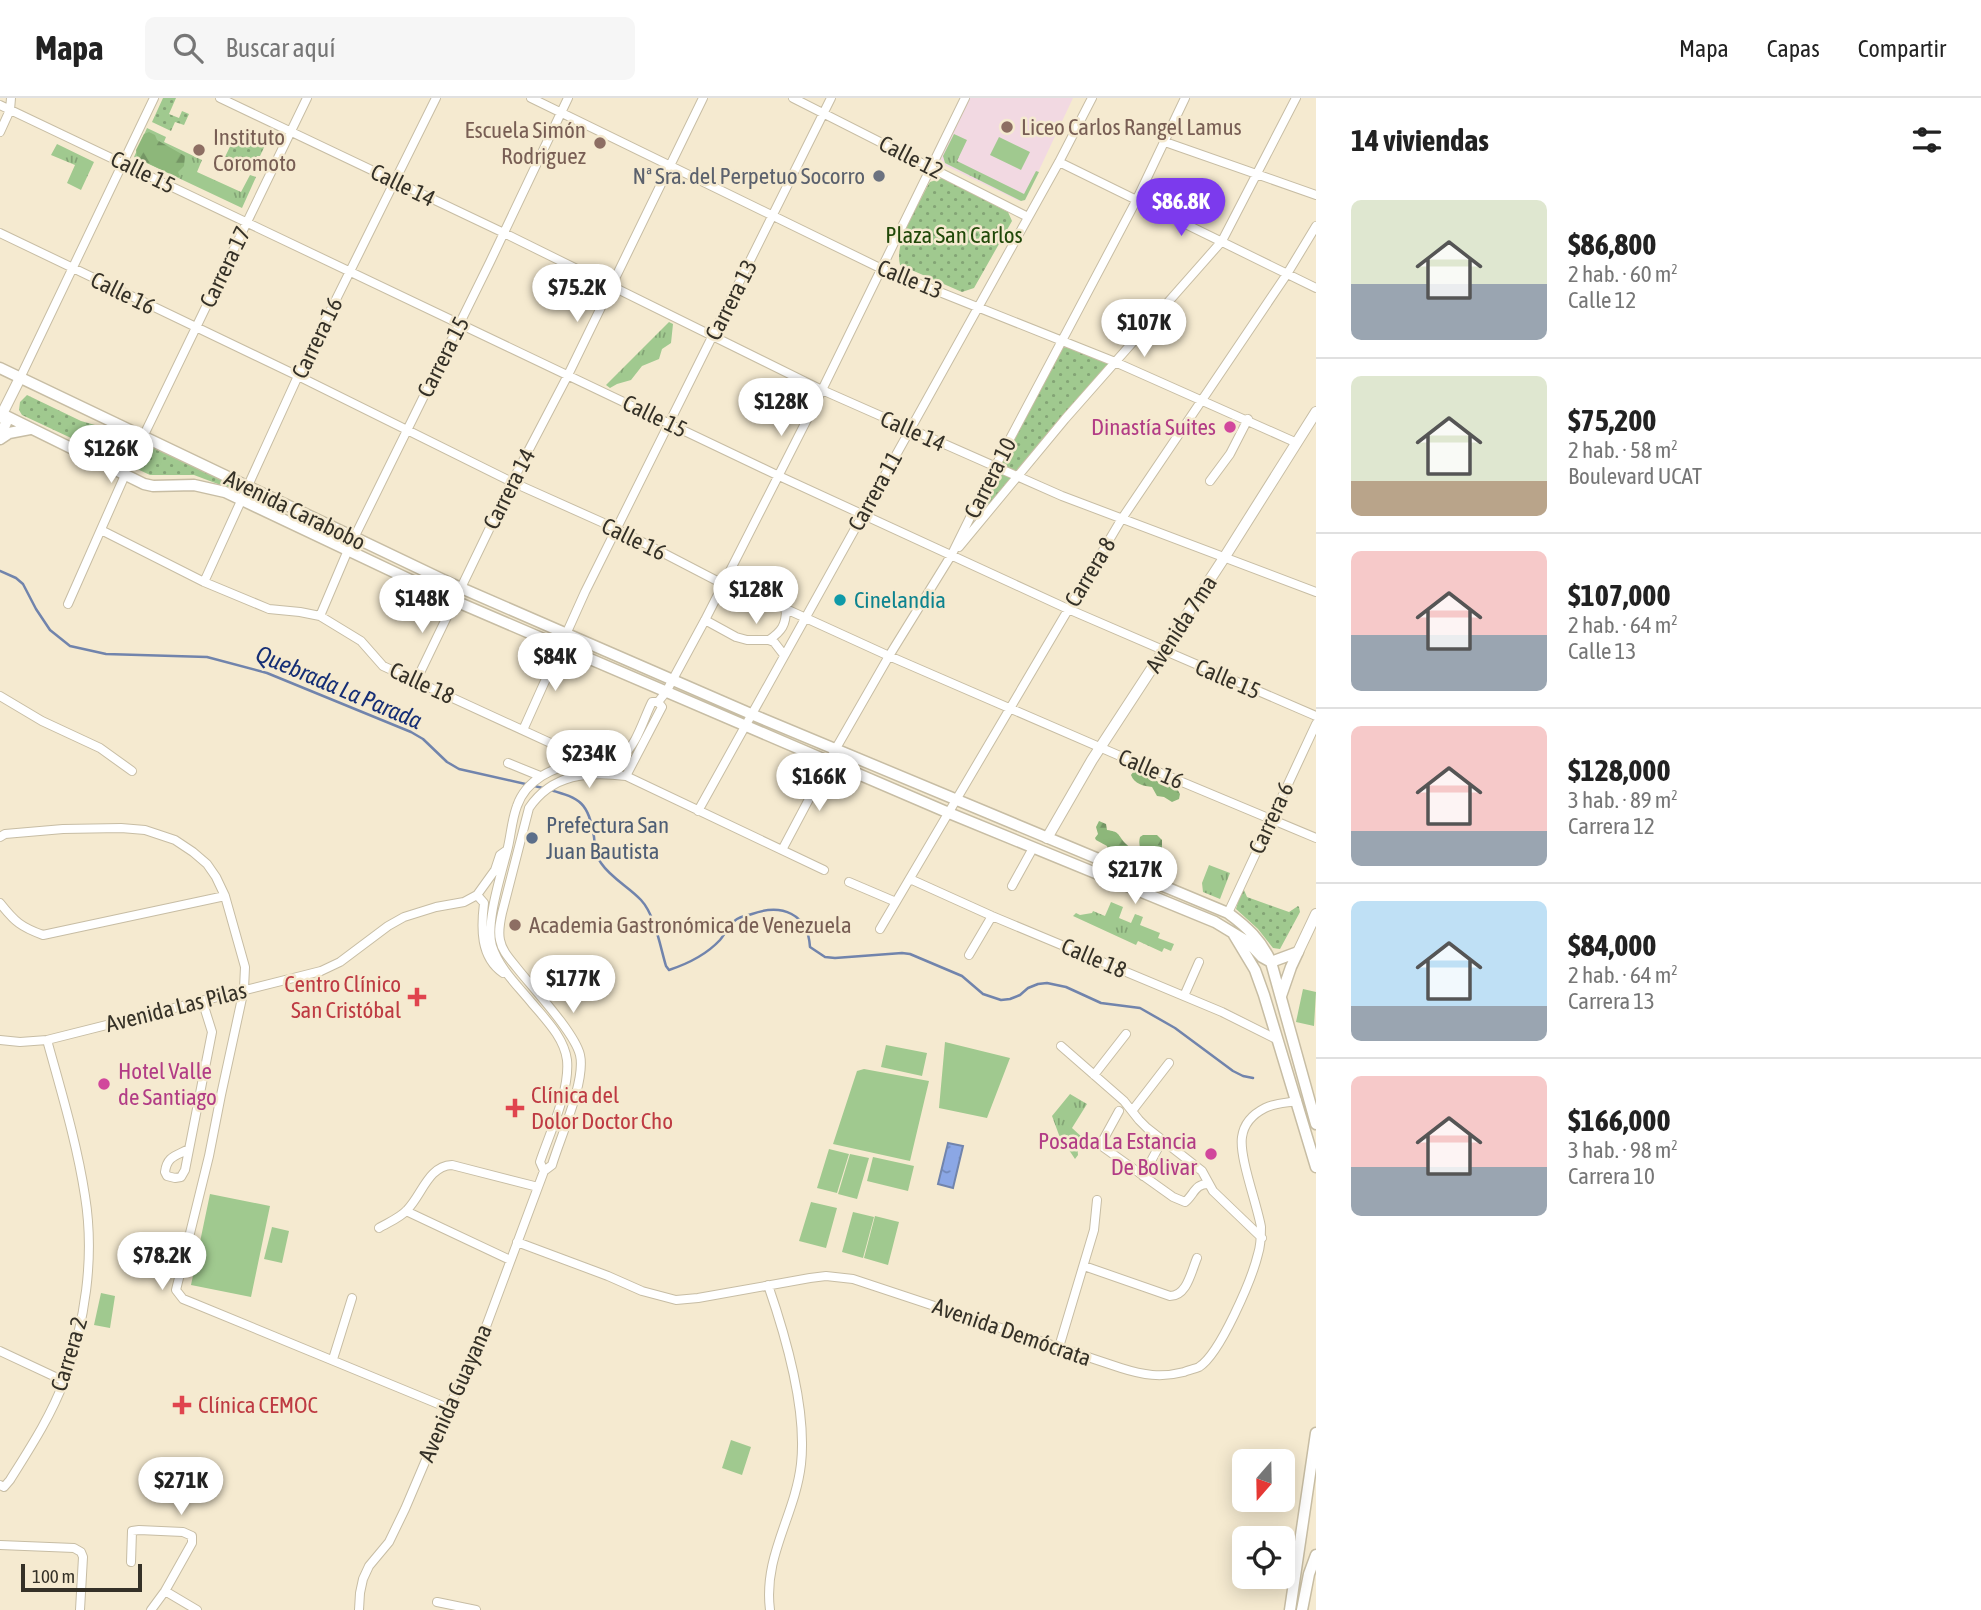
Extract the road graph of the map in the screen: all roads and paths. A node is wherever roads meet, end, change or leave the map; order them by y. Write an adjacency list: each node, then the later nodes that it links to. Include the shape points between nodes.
1 (11, 98): 16 (street)
2 (154, 98): 23 (street)
3 (220, 98): 19 (street, Calle 14)
4 (307, 98): 19 (street, Carrera 17)
5 (436, 98): 27 (street, Carrera 16)
6 (531, 98): 17 (street, Calle 13)
7 (568, 98): 17 (street, Carrera 15)
8 (703, 98): 24 (street)
9 (793, 98): 18 (street, Calle 12)
10 (831, 98): 18 (street, Carrera 13)
11 (965, 98): 25 (street)
12 (1092, 98): 22 (street, Carrera 11)
13 (1185, 98): 21 (street, Carrera 10)
14 (1296, 98): 26 (street)
15 (0, 105): 16 (street, Calle 15)
16 (10, 110): 20 (street); 23 (street, Calle 15)
17 (560, 113): 24 (street, Calle 13); 35 (street, Carrera 15)
18 (824, 113): 25 (street, Calle 12); 30 (street, Carrera 13)
19 (291, 131): 27 (street, Calle 14); 32 (street, Carrera 17)
20 (0, 132)
21 (1165, 142): 26 (street); 29 (street, Carrera 10)
22 (1059, 162): 29 (street); 31 (street, Carrera 11)
23 (123, 163): 32 (street, Calle 15); 37 (street)
24 (670, 165): 30 (street, Calle 13); 41 (street)
25 (932, 168): 31 (street, Calle 12); 38 (street)
26 (1257, 174): 28 (street); 36 (street)
27 (395, 181): 35 (street, Calle 14); 39 (street, Carrera 16)
28 (1316, 195)
29 (1136, 201): 36 (street); 47 (street, Carrera 10)
30 (773, 217): 38 (street, Calle 13); 46 (street, Carrera 13)
31 (1028, 217): 43 (street, Carrera 11)
32 (247, 221): 39 (street, Calle 15); 45 (street, Carrera 17)
33 (1316, 226): 40 (street, Carrera 8)
34 (0, 233): 37 (street, Calle 16)
35 (504, 233): 41 (street, Calle 14); 44 (street, Carrera 15)
36 (1222, 241): 40 (street); 48 (street)
37 (72, 268): 45 (street, Calle 16); 52 (street)
38 (883, 269): 43 (street, Calle 13); 53 (street)
39 (350, 271): 44 (street, Calle 15); 51 (street, Carrera 16)
40 (1287, 274): 42 (street); 54 (street, Carrera 8)
41 (612, 286): 46 (street, Calle 14); 50 (street, Carrera 14)
42 (1316, 288)
43 (978, 306): 47 (street, Calle 13); 61 (street, Carrera 11)
44 (460, 323): 50 (street, Calle 15); 60 (street, Carrera 15)
45 (196, 328): 51 (street, Calle 16); 63 (street, Carrera 17)
46 (713, 336): 53 (street, Calle 14); 58 (street, Carrera 13)
47 (1062, 340): 48 (street, Calle 13); 65 (street, Carrera 10)
48 (1115, 362): 54 (street, Calle 13); 68 (street)
49 (0, 368): 52 (main road, Avenida Carabobo)
50 (568, 374): 58 (street, Calle 15); 70 (street, Carrera 14)
51 (298, 376): 60 (street, Calle 16); 71 (street, Carrera 16)
52 (20, 378): 56 (street); 63 (main road, Avenida Carabobo)
53 (822, 390): 61 (street, Calle 14); 67 (street)
54 (1201, 399): 57 (street, Calle 13); 74 (street, Carrera 8)
55 (1316, 412): 64 (street, Avenida 7ma)
56 (1, 414): 59 (main road, Avenida Carabobo); 62 (street, via 6,423)
57 (1248, 419): 64 (street, Calle 13); 69 (street)
58 (669, 423): 67 (street, Calle 15); 75 (street, Carrera 13)
59 (33, 429): 62 (main road); 66 (main road, Avenida Carabobo)
60 (406, 430): 70 (street, Calle 16); 77 (street, Carrera 15)
61 (909, 430): 65 (street, Calle 14); 73 (street, Carrera 11)
62 (0, 437)
63 (143, 437): 71 (main road, Avenida Carabobo)
64 (1297, 443): 80 (street, Avenida 7ma)
65 (995, 467): 68 (street, Calle 14); 79 (street, Carrera 10)
66 (125, 475): 72 (main road, Avenida Carabobo, via 153,486 208,487); 76 (street)
67 (779, 476): 73 (street, Calle 15); 82 (street)
68 (1018, 477): 74 (street, Calle 14); 79 (street)
69 (1210, 481)
70 (512, 482): 75 (street, Calle 16); 83 (street, Carrera 14)
71 (249, 487): 72 (street, Carrera 16); 77 (main road, Avenida Carabobo)
72 (243, 500): 78 (main road, Avenida Carabobo); 81 (street, Carrera 16)
73 (862, 513): 79 (street, Calle 15); 90 (street, Carrera 11)
74 (1121, 520): 80 (street, Calle 14); 88 (street, Carrera 8)
75 (617, 529): 82 (street, Calle 16); 92 (street, Carrera 13)
76 (101, 530): 81 (street, Calle 18); 86 (street)
77 (354, 538): 78 (street, Carrera 15); 83 (main road, Avenida Carabobo)
78 (348, 550): 85 (main road, Avenida Carabobo); 89 (street, Carrera 15)
79 (952, 554): 88 (street, Calle 15); 97 (street, Carrera 10)
80 (1224, 558): 84 (street, Calle 14); 95 (street, Avenida 7ma)
81 (204, 582): 89 (street, Calle 18, via 269,609)
82 (723, 584): 87 (street, Calle 16); 91 (street)
83 (461, 588): 85 (street, Carrera 14); 92 (main road, Avenida Carabobo)
84 (1316, 592)
85 (455, 601): 94 (main road, Avenida Carabobo); 99 (street, Carrera 14)
86 (68, 604)
87 (786, 609): 90 (street, Calle 16); 93 (street, via 784,626)
88 (1068, 609): 95 (street, Calle 15); 103 (street, Carrera 8)
89 (320, 616): 99 (street, Calle 18, via 361,641 383,666)
90 (804, 618): 96 (street, Carrera 11); 97 (street, Calle 16)
91 (705, 620): 93 (street, via 736,637); 98 (street)
92 (566, 633): 94 (street, Carrera 13); 98 (main road, Avenida Carabobo)
93 (769, 640): 96 (street)
94 (560, 646): 100 (main road, Avenida Carabobo); 108 (street, Carrera 13)
95 (1164, 651): 105 (street, Calle 15); 109 (street, Avenida 7ma)
96 (784, 655): 104 (street, Carrera 11)
97 (890, 656): 103 (street, Calle 16); 110 (street, Carrera 10)
98 (673, 679): 100 (street); 104 (main road, Avenida Carabobo)
99 (416, 681): 108 (street, Calle 18)
100 (666, 692): 102 (street); 107 (main road, Avenida Carabobo)
101 (0, 696): 114 (street, via 100,748)
102 (659, 702): 113 (street, via 652,702 621,757); 115 (street, via 662,707)
103 (1011, 709): 109 (street, Calle 16); 117 (street, Carrera 8)
104 (751, 714): 107 (street, Carrera 11); 110 (main road, Avenida Carabobo)
105 (1316, 716)
106 (1316, 724): 120 (street, Carrera 6)
107 (744, 726): 111 (main road, Avenida Carabobo); 118 (street, Carrera 11)
108 (523, 730): 113 (street, Calle 18)
109 (1101, 747): 120 (street, Calle 16); 122 (street, Avenida 7ma)
110 (835, 750): 111 (street, Carrera 10); 117 (main road, Avenida Carabobo)
111 (830, 762): 119 (main road, Avenida Carabobo); 125 (street, Carrera 10)
112 (508, 763): 116 (street)
113 (596, 765): 116 (street, via 578,764)
114 (132, 771)
115 (626, 776): 118 (street); 126 (street, Avenida Guayana, via 571,777 548,787 529,808)
116 (537, 779): 126 (street, Avenida Guayana, via 518,803)
117 (957, 800): 119 (street, Carrera 8); 122 (main road, Avenida Carabobo)
118 (698, 811): 125 (street)
119 (949, 813): 124 (main road, Avenida Carabobo); 129 (street, Carrera 8)
120 (1271, 818): 123 (street, Calle 16); 136 (street, Carrera 6)
121 (0, 837): 133 (street, via 62,829 145,830 175,840 192,852 211,870)
122 (1047, 838): 127 (main road); 136 (main road, Avenida Carabobo)
123 (1316, 838)
124 (1034, 848): 127 (main road, Avenida Carabobo); 131 (street)
125 (782, 850): 128 (street)
126 (512, 851): 132 (street, via 500,855); 145 (street, Avenida Guayana, via 493,912 491,939); 164 (street, Avenida Guayana, via 500,941 576,1045 580,1057 573,1102 552,1165)
127 (1051, 855): 140 (main road, Avenida Carabobo)
128 (824, 870)
129 (910, 879): 134 (street, Carrera 8); 138 (street, Calle 18)
130 (849, 882): 134 (street)
131 (1012, 886)
132 (477, 895): 145 (street, via 484,904 484,947 500,971); 146 (street, Avenida Las Pilas, via 404,917 321,971)
133 (225, 896): 135 (street, via 43,935 16,922); 146 (street, via 244,967)
134 (896, 902): 139 (street, Carrera 8)
135 (0, 903)
136 (1228, 913): 144 (main road, Avenida Carabobo, via 1256,937)
137 (1316, 914): 141 (street)
138 (992, 916): 142 (street); 147 (street, Calle 18)
139 (880, 929)
140 (1232, 933): 144 (main road, Avenida Carabobo); 153 (main road, via 1255,970)
141 (1298, 952): 144 (main road); 148 (main road)
142 (970, 956)
143 (1199, 962): 147 (street)
144 (1271, 962): 148 (main road, Avenida Carabobo)
145 (510, 976): 164 (street, Avenida Guayana, via 549,1023 565,1051 567,1076 540,1162)
146 (244, 989): 149 (street, Avenida Las Pilas); 180 (street, via 176,1290 183,1299)
147 (1184, 996): 153 (street, Calle 18)
148 (1281, 999): 160 (main road, Avenida Carabobo)
149 (202, 1000): 152 (street, Avenida Las Pilas); 162 (street, via 212,1032)
150 (1126, 1034): 156 (street)
151 (0, 1040): 152 (street, Avenida Las Pilas)
152 (47, 1040): 181 (street, Carrera 2, via 79,1163 89,1234 85,1300)
153 (1278, 1040): 157 (main road)
154 (1061, 1046): 156 (street)
155 (1169, 1063): 159 (street)
156 (1094, 1075): 159 (street)
157 (1297, 1101): 163 (main road); 171 (street, Avenida Demócrata, via 1265,1108 1251,1118 1243,1133 1242,1149)
158 (1119, 1111): 165 (street, via 1103,1147)
159 (1132, 1111): 166 (street, via 1202,1171)
160 (1316, 1124)
161 (1158, 1148): 165 (street)
162 (189, 1149)
163 (1316, 1167)
164 (544, 1171): 167 (street, Avenida Guayana)
165 (1143, 1176): 166 (street, via 1185,1202 1197,1186)
166 (1209, 1184): 171 (street)
167 (538, 1187): 169 (street, via 442,1165); 172 (street, Avenida Guayana)
168 (1097, 1200): 175 (street)
169 (407, 1211): 170 (street); 174 (street)
170 (379, 1228)
171 (1262, 1238): 178 (street, Avenida Demócrata, via 1254,1269 1223,1335 1199,1367 1153,1376)
172 (517, 1242): 174 (street, Avenida Guayana); 176 (street, Avenida Demócrata, via 676,1300)
173 (1198, 1258): 175 (street, via 1177,1296)
174 (510, 1260): 182 (street, Avenida Guayana, via 477,1349)
175 (1084, 1266): 178 (street)
176 (768, 1285): 178 (street, Avenida Demócrata, via 818,1277 853,1279); 197 (street, via 780,1320 802,1432 793,1502 772,1562)
177 (352, 1298): 180 (street)
178 (1059, 1347)
179 (0, 1351): 181 (street)
180 (333, 1359): 182 (street)
181 (64, 1381): 185 (street, Carrera 2, via 10,1480 4,1487)
182 (448, 1408): 195 (street, Avenida Guayana, via 389,1542 363,1579)
183 (1316, 1433): 184 (main road)
184 (1314, 1471): 186 (main road); 198 (main road)
185 (0, 1485)
186 (1316, 1490)
187 (0, 1545): 192 (street, via 81,1552)
188 (1316, 1555): 199 (main road)
189 (131, 1562): 190 (street, via 131,1531 188,1533 192,1544)
190 (165, 1591): 193 (street); 194 (street)
191 (437, 1602): 196 (street)
192 (80, 1610)
193 (151, 1610)
194 (197, 1610)
195 (359, 1610)
196 (476, 1610)
197 (770, 1610)
198 (1290, 1610)
199 (1302, 1610)

